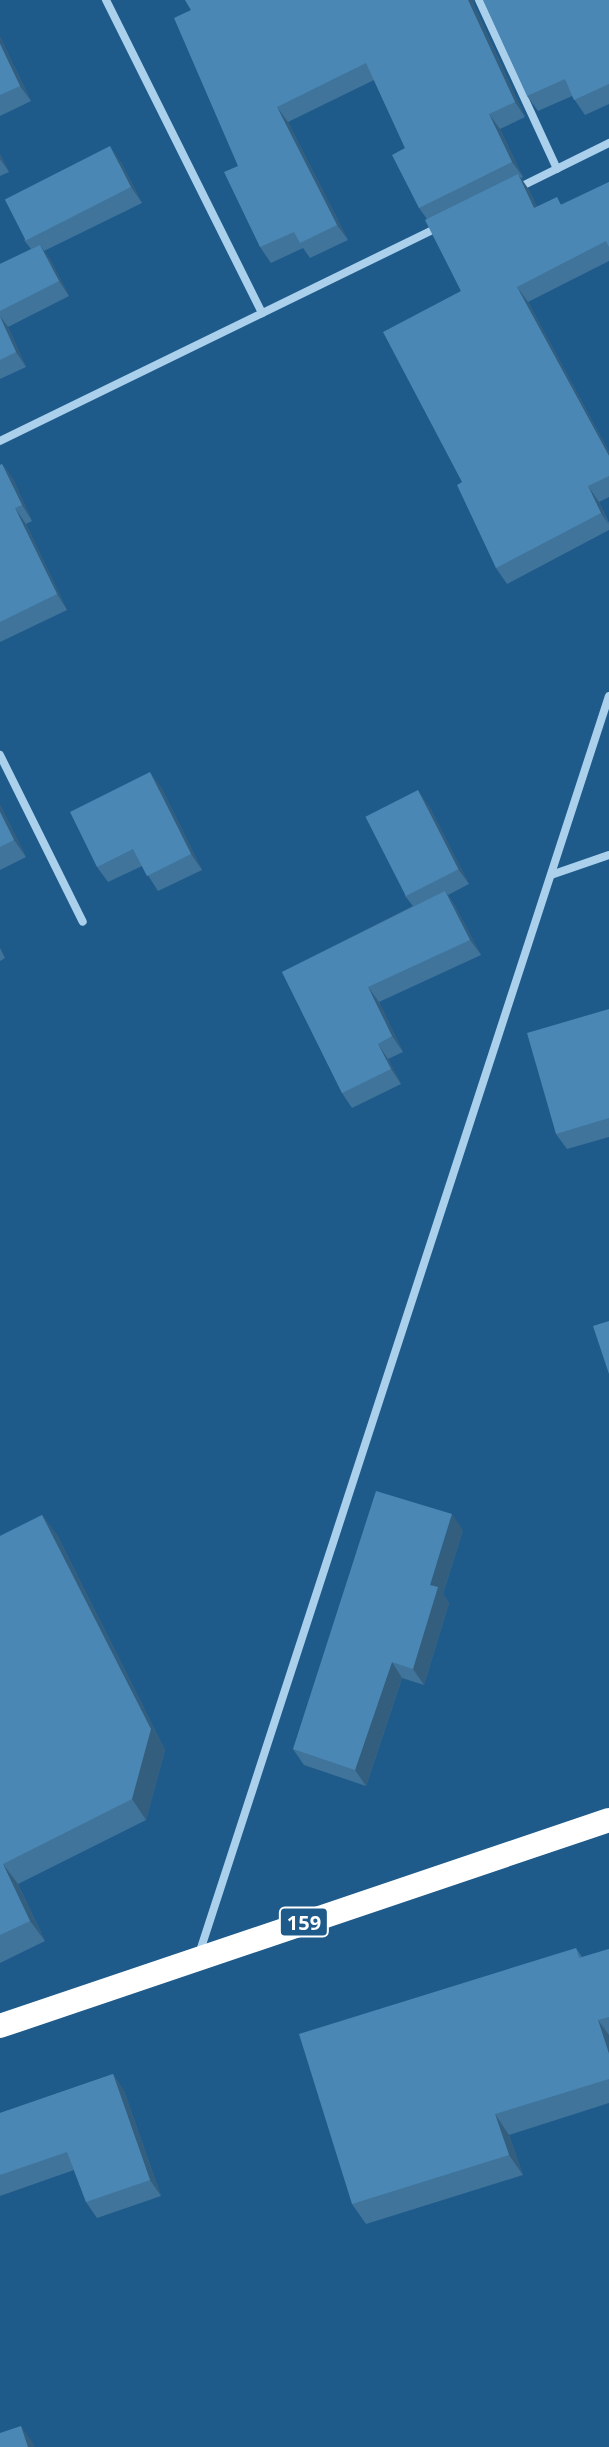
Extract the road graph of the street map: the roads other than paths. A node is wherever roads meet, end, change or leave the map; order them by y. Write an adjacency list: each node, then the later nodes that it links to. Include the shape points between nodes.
1 (106, 0): 7 (street)
2 (479, 0): 4 (street)
3 (609, 143): 4 (street)
4 (557, 169): 5 (street)
5 (501, 196)
6 (445, 224): 7 (street)
7 (262, 313): 8 (street)
8 (0, 441)
9 (609, 696): 12 (street)
10 (0, 755): 13 (street)
11 (609, 855): 12 (street)
12 (551, 875): 15 (street)
13 (83, 922)
14 (609, 1820): 15 (highway, 159)
15 (198, 1958): 16 (highway, 159)
16 (0, 2026)

